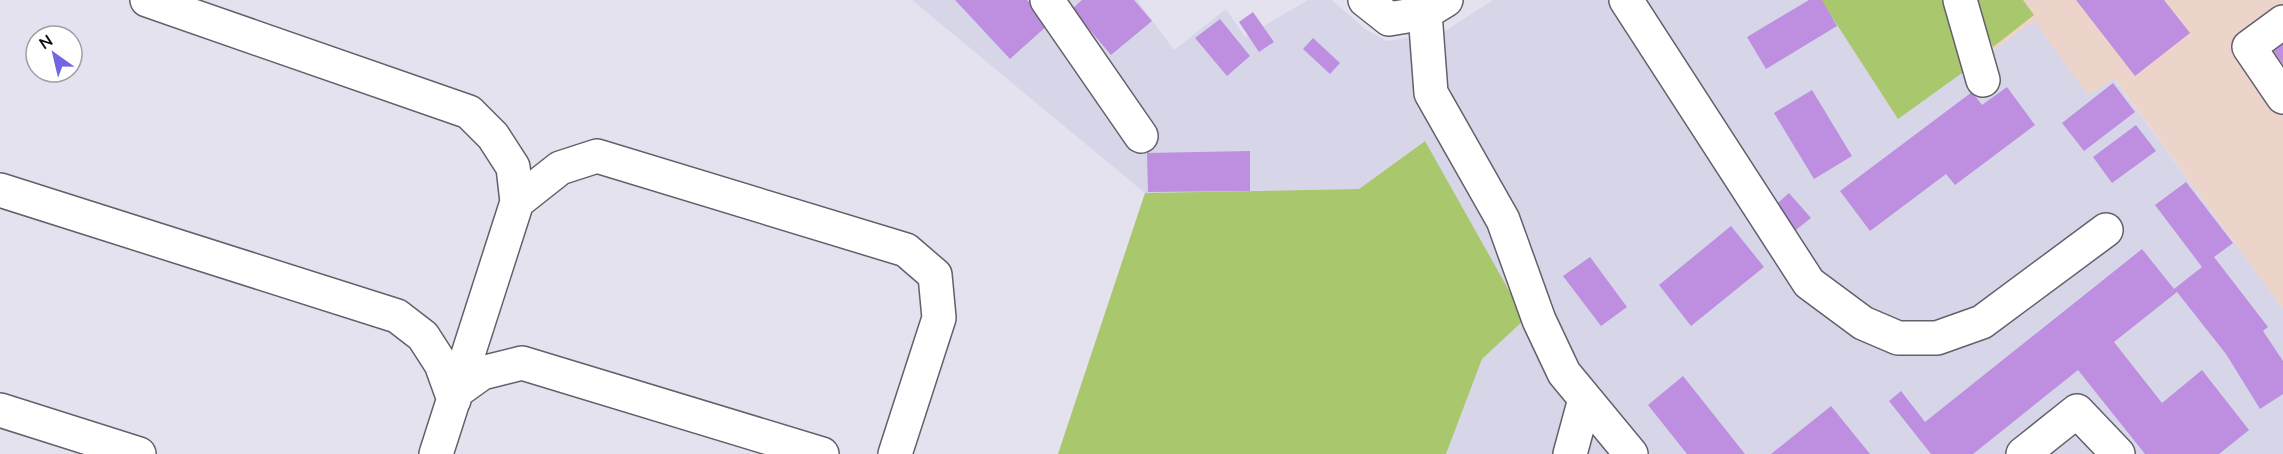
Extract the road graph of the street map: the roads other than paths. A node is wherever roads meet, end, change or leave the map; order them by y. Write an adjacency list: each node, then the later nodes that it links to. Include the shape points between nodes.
1 (147, 0): 12 (lane, via 470,111 493,136 513,167)
2 (1047, 0): 10 (lane)
3 (1365, 0): 6 (lane, via 1389,20)
4 (1626, 0): 13 (lane, via 1809,283 1863,323 1898,338 1937,338 1982,322)
5 (1960, 0): 8 (lane)
6 (1436, 7): 15 (lane, via 1431,93 1503,220 1539,320 1564,373)
7 (2283, 22): 9 (lane, via 2249,47)
8 (1983, 80)
9 (2283, 97)
10 (1141, 136)
11 (0, 190): 14 (lane, via 397,316 423,336)
12 (517, 202): 14 (lane); 20 (lane, via 560,168 597,156 906,249 935,275 939,318)
13 (2106, 230)
14 (455, 395): 18 (lane); 19 (lane, via 482,373 522,363)
15 (1585, 399): 21 (lane); 22 (lane)
16 (0, 410): 17 (lane)
17 (139, 454)
18 (436, 454)
19 (822, 454)
20 (895, 454)
21 (1570, 454)
22 (1631, 454)
23 (2023, 454): 24 (lane, via 2077,411)
24 (2118, 454)

